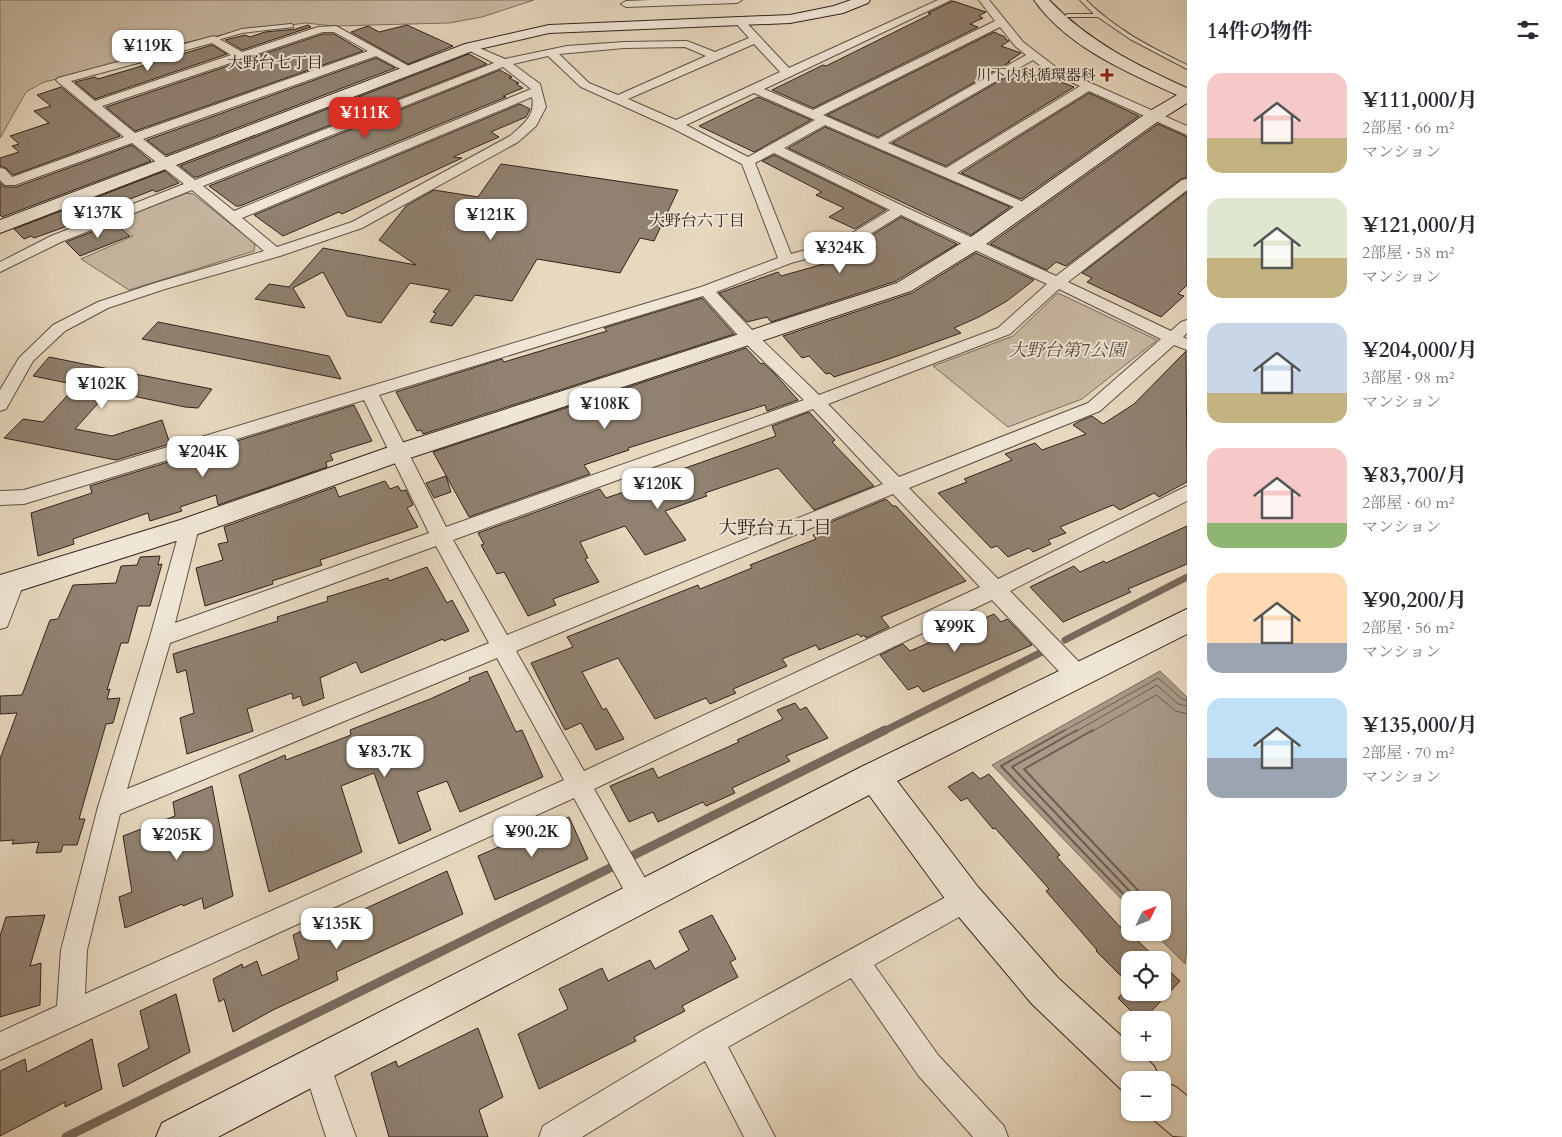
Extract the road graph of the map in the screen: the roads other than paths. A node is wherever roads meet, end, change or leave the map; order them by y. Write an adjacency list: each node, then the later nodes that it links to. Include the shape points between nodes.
1 (737, 0): 8 (street)
2 (863, 0): 12 (street, via 838,10 790,19)
3 (946, 0): 27 (street)
4 (984, 0): 13 (street)
5 (1041, 0): 32 (street, via 1063,23 1096,48)
6 (1054, 0): 11 (street)
7 (1083, 0): 10 (lane)
8 (703, 1): 9 (street)
9 (625, 2): 14 (street)
10 (1100, 15): 11 (lane); 25 (lane, via 1146,46)
11 (1068, 16): 29 (street, via 1112,48)
12 (740, 22): 14 (street); 17 (street)
13 (1001, 22): 21 (street); 36 (street)
14 (629, 25): 18 (street, via 549,29)
15 (291, 26): 16 (lane)
16 (214, 39): 22 (street); 34 (street, via 62,80)
17 (755, 40): 23 (street); 27 (street)
18 (470, 47): 24 (street); 26 (street)
19 (376, 52): 22 (street, via 336,29 322,29); 26 (street); 39 (street)
20 (550, 52): 23 (street, via 687,44); 24 (street); 33 (street, via 585,85)
21 (1033, 55): 28 (street, via 1053,70); 40 (street)
22 (240, 56): 34 (street)
23 (715, 56): 33 (street)
24 (504, 63): 31 (street, via 536,86); 47 (street)
25 (1187, 67)
26 (410, 70): 43 (street)
27 (787, 73): 30 (street)
28 (1088, 87): 35 (street); 45 (street)
29 (1187, 87)
30 (755, 89): 36 (street); 37 (street)
31 (537, 91): 50 (street); 53 (street, via 540,107 532,123 514,140 357,225)
32 (1187, 95): 35 (street)
33 (618, 99): 37 (street)
34 (93, 105): 39 (street)
35 (1154, 116): 38 (street); 48 (street)
36 (819, 117): 40 (street); 41 (street)
37 (676, 125): 42 (street)
38 (1187, 131)
39 (134, 138): 43 (street); 44 (street, via 10,182)
40 (879, 143): 45 (street)
41 (774, 148): 42 (street); 49 (street)
42 (748, 162): 54 (street)
43 (164, 163): 47 (street); 51 (street)
44 (0, 172)
45 (948, 173): 48 (street)
46 (1187, 183): 56 (street)
47 (194, 185): 50 (street); 55 (street, via 56,238)
48 (1023, 207): 52 (street)
49 (900, 210): 52 (street); 54 (street, via 844,244)
50 (232, 217): 53 (street)
51 (0, 227)
52 (974, 243): 56 (street); 59 (street, via 904,287)
53 (275, 253): 62 (street, via 103,305 59,328 27,358)
54 (786, 260): 57 (street)
55 (0, 268)
56 (1056, 283): 58 (street); 61 (street, via 1004,331)
57 (706, 290): 59 (street); 60 (street)
58 (1182, 336): 64 (street, via 1094,407)
59 (749, 337): 61 (street); 63 (street)
60 (369, 392): 63 (street); 66 (street, via 24,497)
61 (816, 402): 64 (street); 68 (street)
62 (0, 405)
63 (398, 453): 67 (street); 68 (street)
64 (895, 486): 70 (street); 74 (street)
65 (1187, 493): 70 (street)
66 (0, 498)
67 (189, 527): 69 (street); 73 (street)
68 (440, 535): 73 (street); 74 (street)
69 (7, 585): 71 (street)
70 (996, 589): 75 (street); 77 (street)
71 (0, 621)
72 (1187, 621): 75 (street)
73 (161, 637): 78 (street)
74 (503, 647): 77 (street); 78 (street)
75 (1078, 676): 76 (street)
76 (874, 776): 79 (street); 80 (street)
77 (578, 785): 79 (street); 82 (street)
78 (110, 807): 82 (street, via 74,950)
79 (641, 896): 85 (street)
80 (966, 899): 81 (street); 86 (street, via 1045,991)
81 (855, 961): 83 (street); 91 (street, via 928,1065)
82 (70, 1014): 84 (street)
83 (710, 1042): 89 (street); 90 (street)
84 (0, 1046)
85 (317, 1066): 87 (street); 88 (street)
86 (1130, 1071)
87 (176, 1137)
88 (341, 1137)
89 (554, 1137)
90 (760, 1137)
91 (993, 1137)

